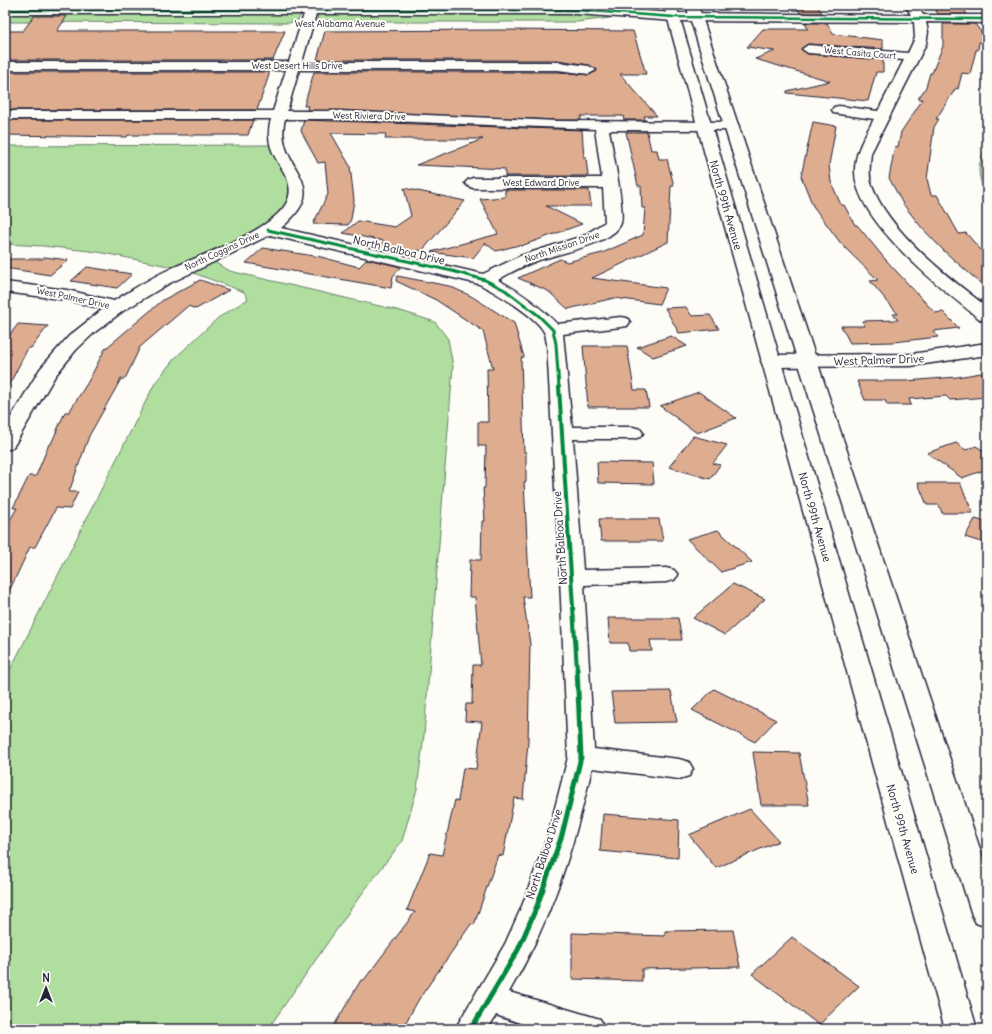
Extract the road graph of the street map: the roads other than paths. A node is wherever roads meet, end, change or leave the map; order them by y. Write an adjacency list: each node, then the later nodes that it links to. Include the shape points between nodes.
1 (692, 5): 7 (street)
2 (776, 5): 8 (street)
3 (5, 10): 6 (street, West Alabama Avenue)
4 (672, 11): 6 (street, West Alabama Avenue, via 576,10); 7 (street, West Alabama Avenue); 10 (street, West Alabama Avenue, via 659,20); 21 (street, North 99th Avenue)
5 (915, 11): 8 (street, West Alabama Avenue); 9 (street, West Alabama Avenue); 12 (street, via 922,37)
6 (309, 17): 14 (street, North Coggins Drive)
7 (696, 17): 8 (street, West Alabama Avenue); 22 (street)
8 (782, 17)
9 (987, 19)
10 (591, 24)
11 (808, 49): 12 (street, West Casita Court)
12 (912, 57): 19 (street)
13 (5, 66): 14 (street, West Desert Hills Drive)
14 (294, 66): 15 (street, West Desert Hills Drive, via 558,66); 18 (street, North Coggins Drive)
15 (589, 70)
16 (839, 110): 19 (street)
17 (5, 115): 18 (street, West Riviera Drive)
18 (279, 115): 20 (street, West Riviera Drive, via 381,116); 25 (street, North Coggins Drive, via 275,132 276,145 298,186 294,205)
19 (883, 116): 29 (street, via 864,153 862,166 864,186 871,201 918,257)
20 (601, 125): 21 (street, West Riviera Drive); 24 (street, North Mission Drive)
21 (704, 126): 22 (street, West Riviera Drive); 33 (street, North 99th Avenue)
22 (732, 126): 34 (street)
23 (473, 183): 24 (street, West Edward Drive)
24 (610, 183): 26 (street, North Mission Drive, via 613,223 603,234 534,256)
25 (268, 230): 26 (street, North Balboa Drive); 28 (street, North Coggins Drive, via 176,272)
26 (485, 280): 31 (street, North Balboa Drive, via 523,301)
27 (5, 287): 28 (street, West Palmer Drive, via 67,295)
28 (117, 307): 37 (street, North Coggins Drive, via 86,330 63,352)
29 (987, 316)
30 (621, 322): 31 (street)
31 (553, 330): 35 (street, North Balboa Drive)
32 (987, 349): 34 (street, West Palmer Drive, via 911,360)
33 (770, 361): 34 (street, West Palmer Drive); 46 (street, North 99th Avenue)
34 (807, 362): 42 (street)
35 (562, 433): 36 (street); 39 (street, North Balboa Drive)
36 (633, 433)
37 (5, 444)
38 (666, 575): 39 (street, North Balboa Drive)
39 (572, 578): 40 (street, North Balboa Drive)
40 (581, 757): 41 (street); 43 (street, North Balboa Drive, via 562,836 537,906 518,950)
41 (679, 769)
42 (987, 915)
43 (489, 999): 44 (street, North Balboa Drive); 45 (street)
44 (471, 1029)
45 (589, 1029)
46 (960, 1029)

